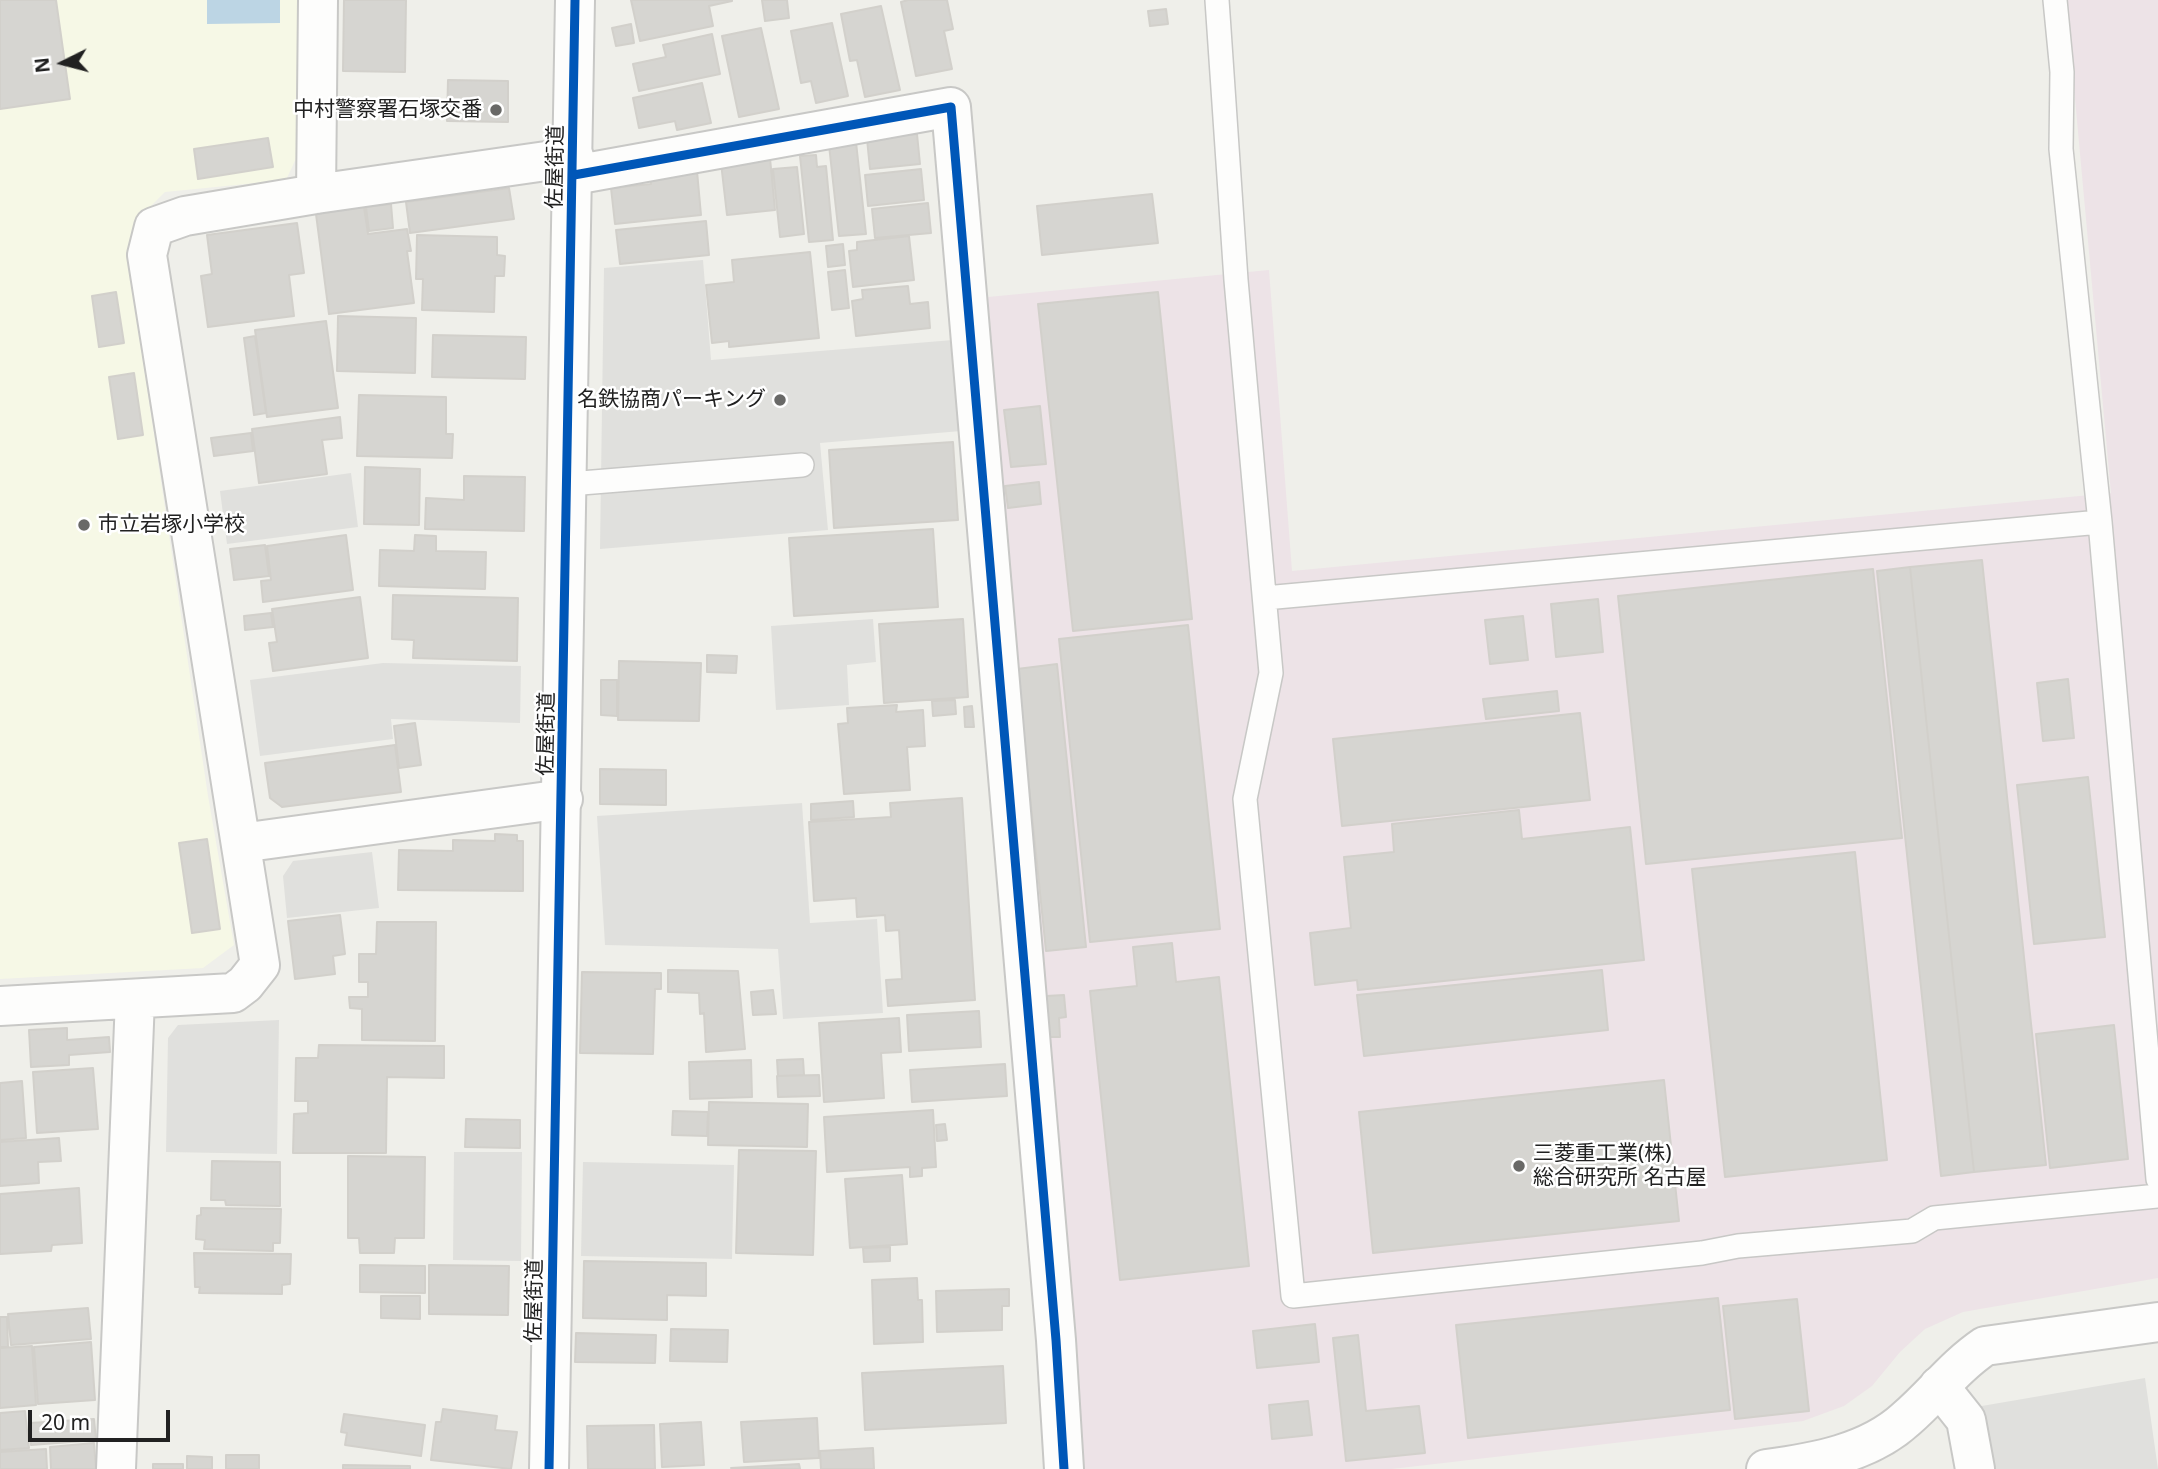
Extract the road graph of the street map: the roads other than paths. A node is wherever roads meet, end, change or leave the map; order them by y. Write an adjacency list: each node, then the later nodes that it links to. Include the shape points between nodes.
1 (318, 0): 6 (street)
2 (575, 0): 5 (street, 佐屋街道)
3 (1217, 0): 10 (lane)
4 (2055, 0): 9 (lane, via 2062,72 2061,149)
5 (574, 166): 6 (street); 8 (street, 佐屋街道); 22 (street, via 951,107)
6 (316, 194): 12 (street, via 185,216 154,227 147,255)
7 (802, 465): 8 (lane)
8 (569, 484): 11 (street, 佐屋街道)
9 (2100, 522): 10 (lane); 15 (lane)
10 (1265, 598): 16 (lane, via 1271,673 1245,799 1293,1296 1912,1231 1934,1218)
11 (563, 799): 12 (street); 21 (street, 佐屋街道)
12 (241, 843): 13 (street, via 260,965 233,993)
13 (135, 999): 14 (street); 20 (street)
14 (0, 1006)
15 (2158, 1179)
16 (2158, 1196)
17 (2158, 1322): 18 (street, via 1985,1346)
18 (1939, 1385): 19 (street, via 1905,1421 1865,1446); 23 (street, via 1966,1420)
19 (1789, 1468)
20 (116, 1469)
21 (549, 1469)
22 (1064, 1469)
23 (1975, 1469)

